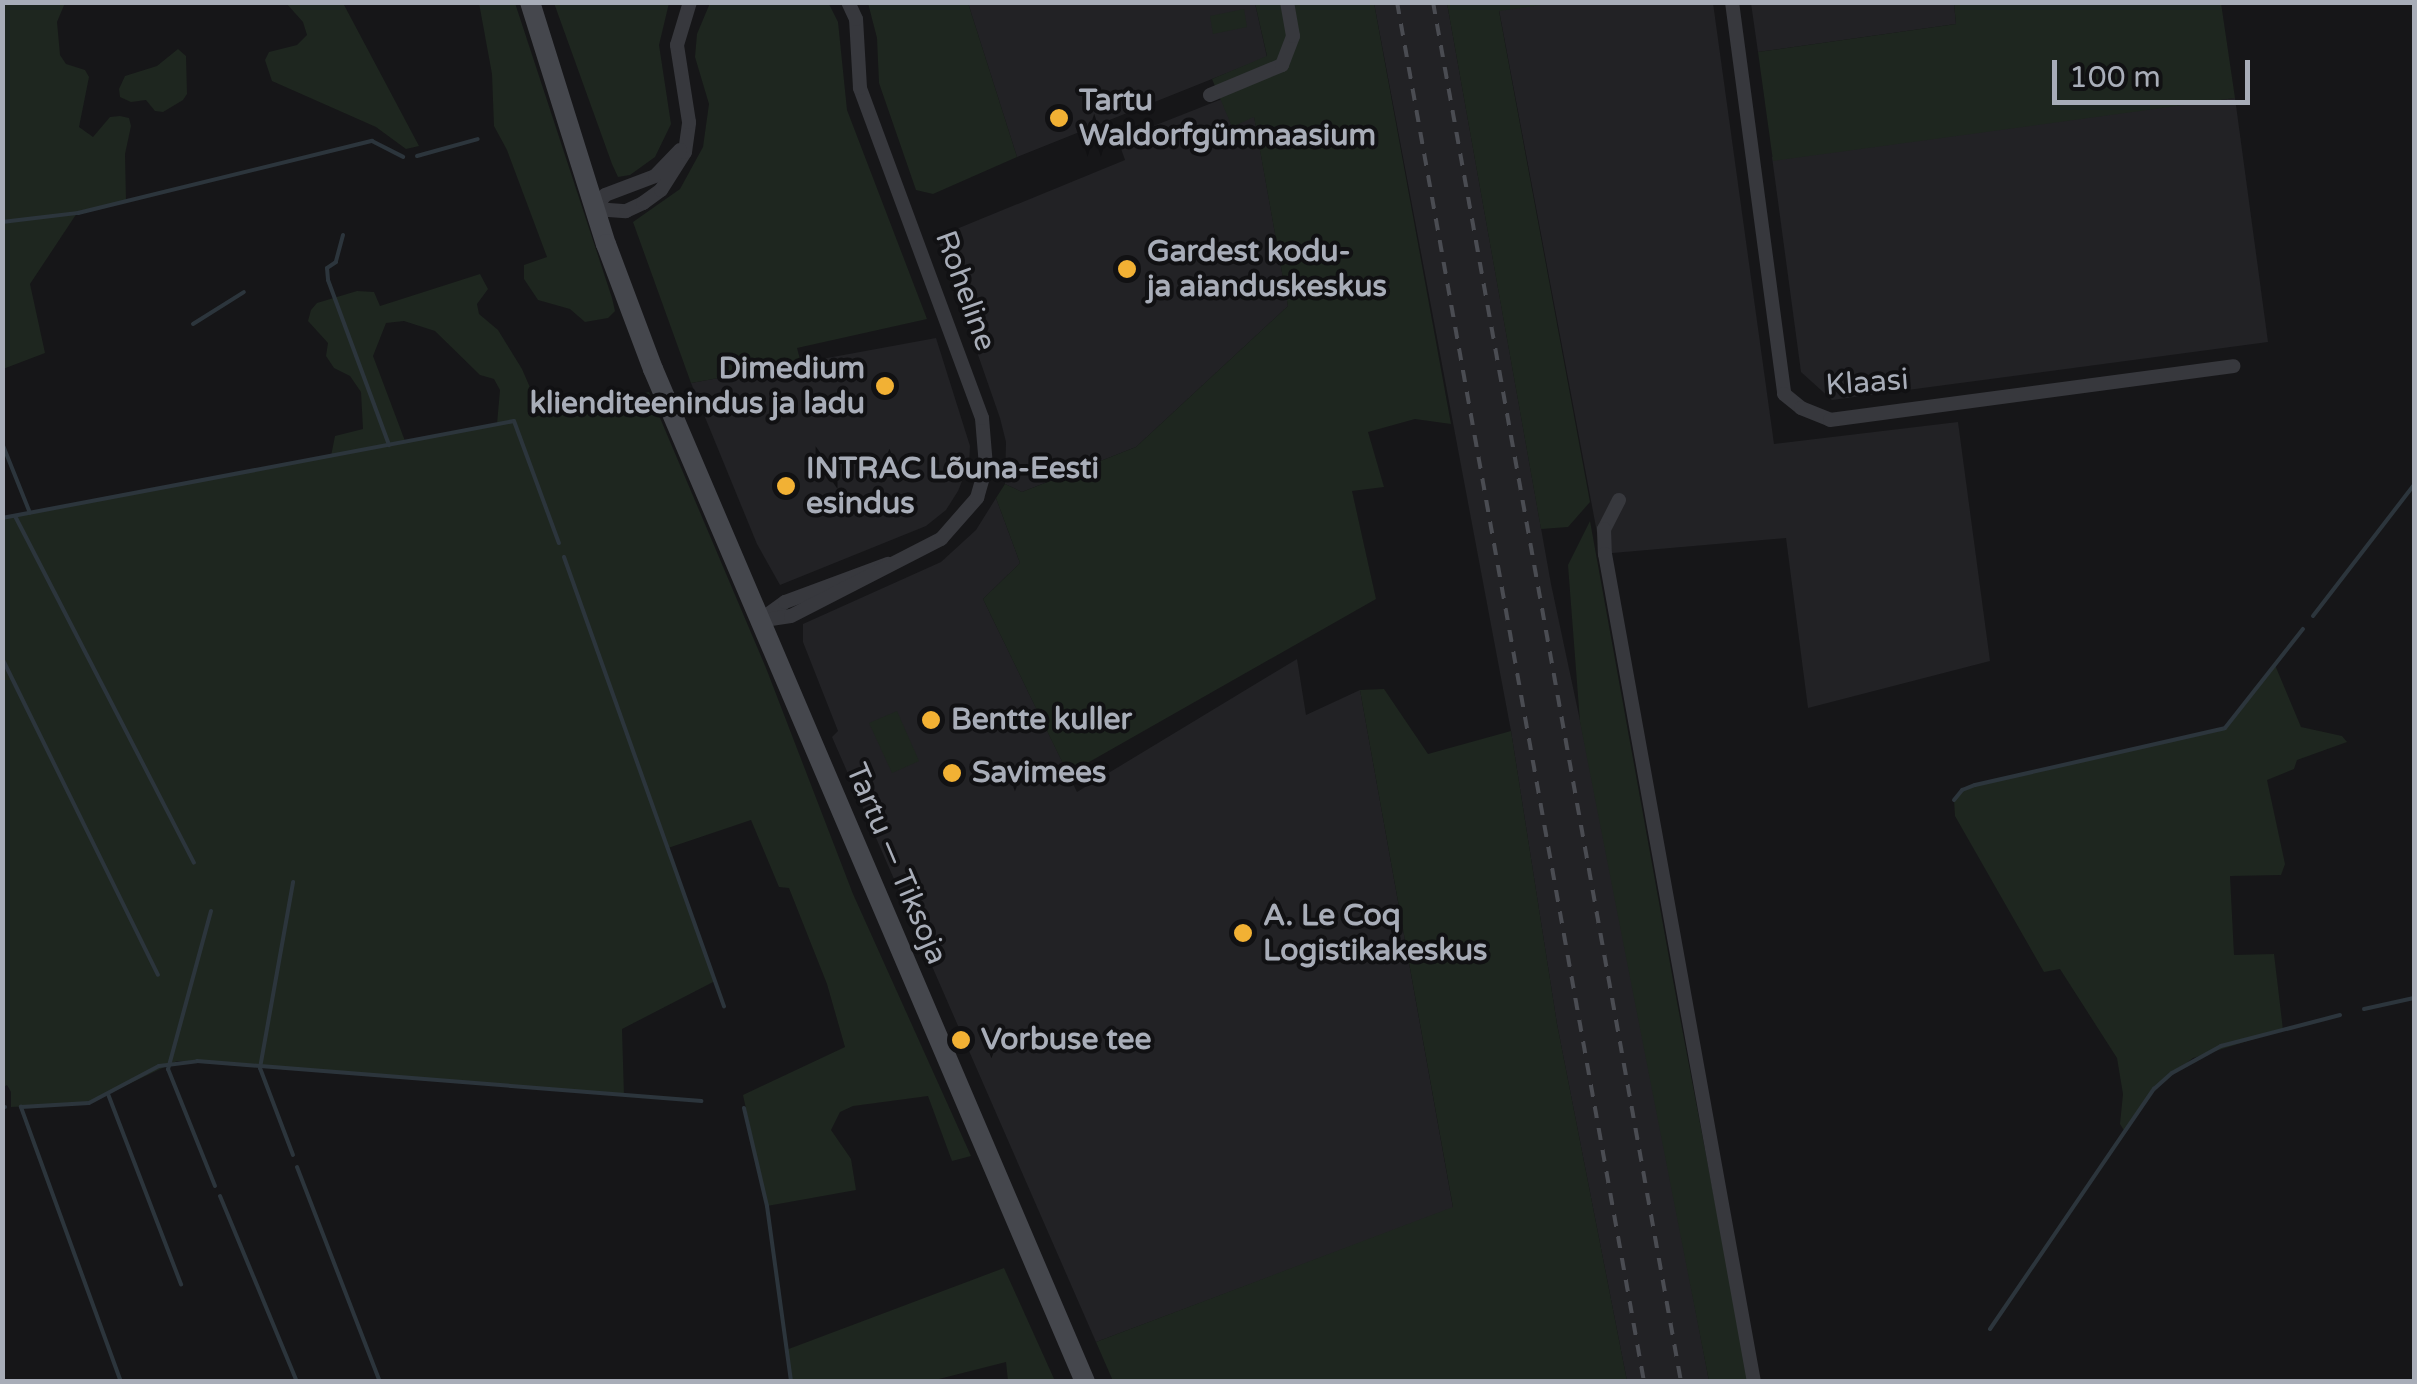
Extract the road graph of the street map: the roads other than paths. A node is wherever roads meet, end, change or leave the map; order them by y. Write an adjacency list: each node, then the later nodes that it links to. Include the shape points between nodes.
1 (530, 2): 8 (main road, Tartu — Tiksoja)
2 (690, 2): 7 (street, via 677,44)
3 (848, 2): 13 (street, Roheline, via 856,20 860,88 986,435 986,466 977,498 941,539 784,602)
4 (1287, 2): 6 (street, via 1292,36 1282,65)
5 (1732, 2): 11 (street, Klaasi, via 1784,394 1802,408 1830,420)
6 (1210, 95)
7 (687, 142): 9 (street, via 656,176); 10 (street, via 661,190 626,210)
8 (577, 156): 9 (street, via 595,178); 10 (main road, Tartu — Tiksoja)
9 (620, 192): 10 (street)
10 (595, 210): 13 (main road, Tartu — Tiksoja)
11 (2232, 366)
12 (1619, 500): 15 (street, via 1604,529 1605,554)
13 (758, 622): 14 (main road, Tartu — Tiksoja)
14 (1085, 1382)
15 (1754, 1382)

